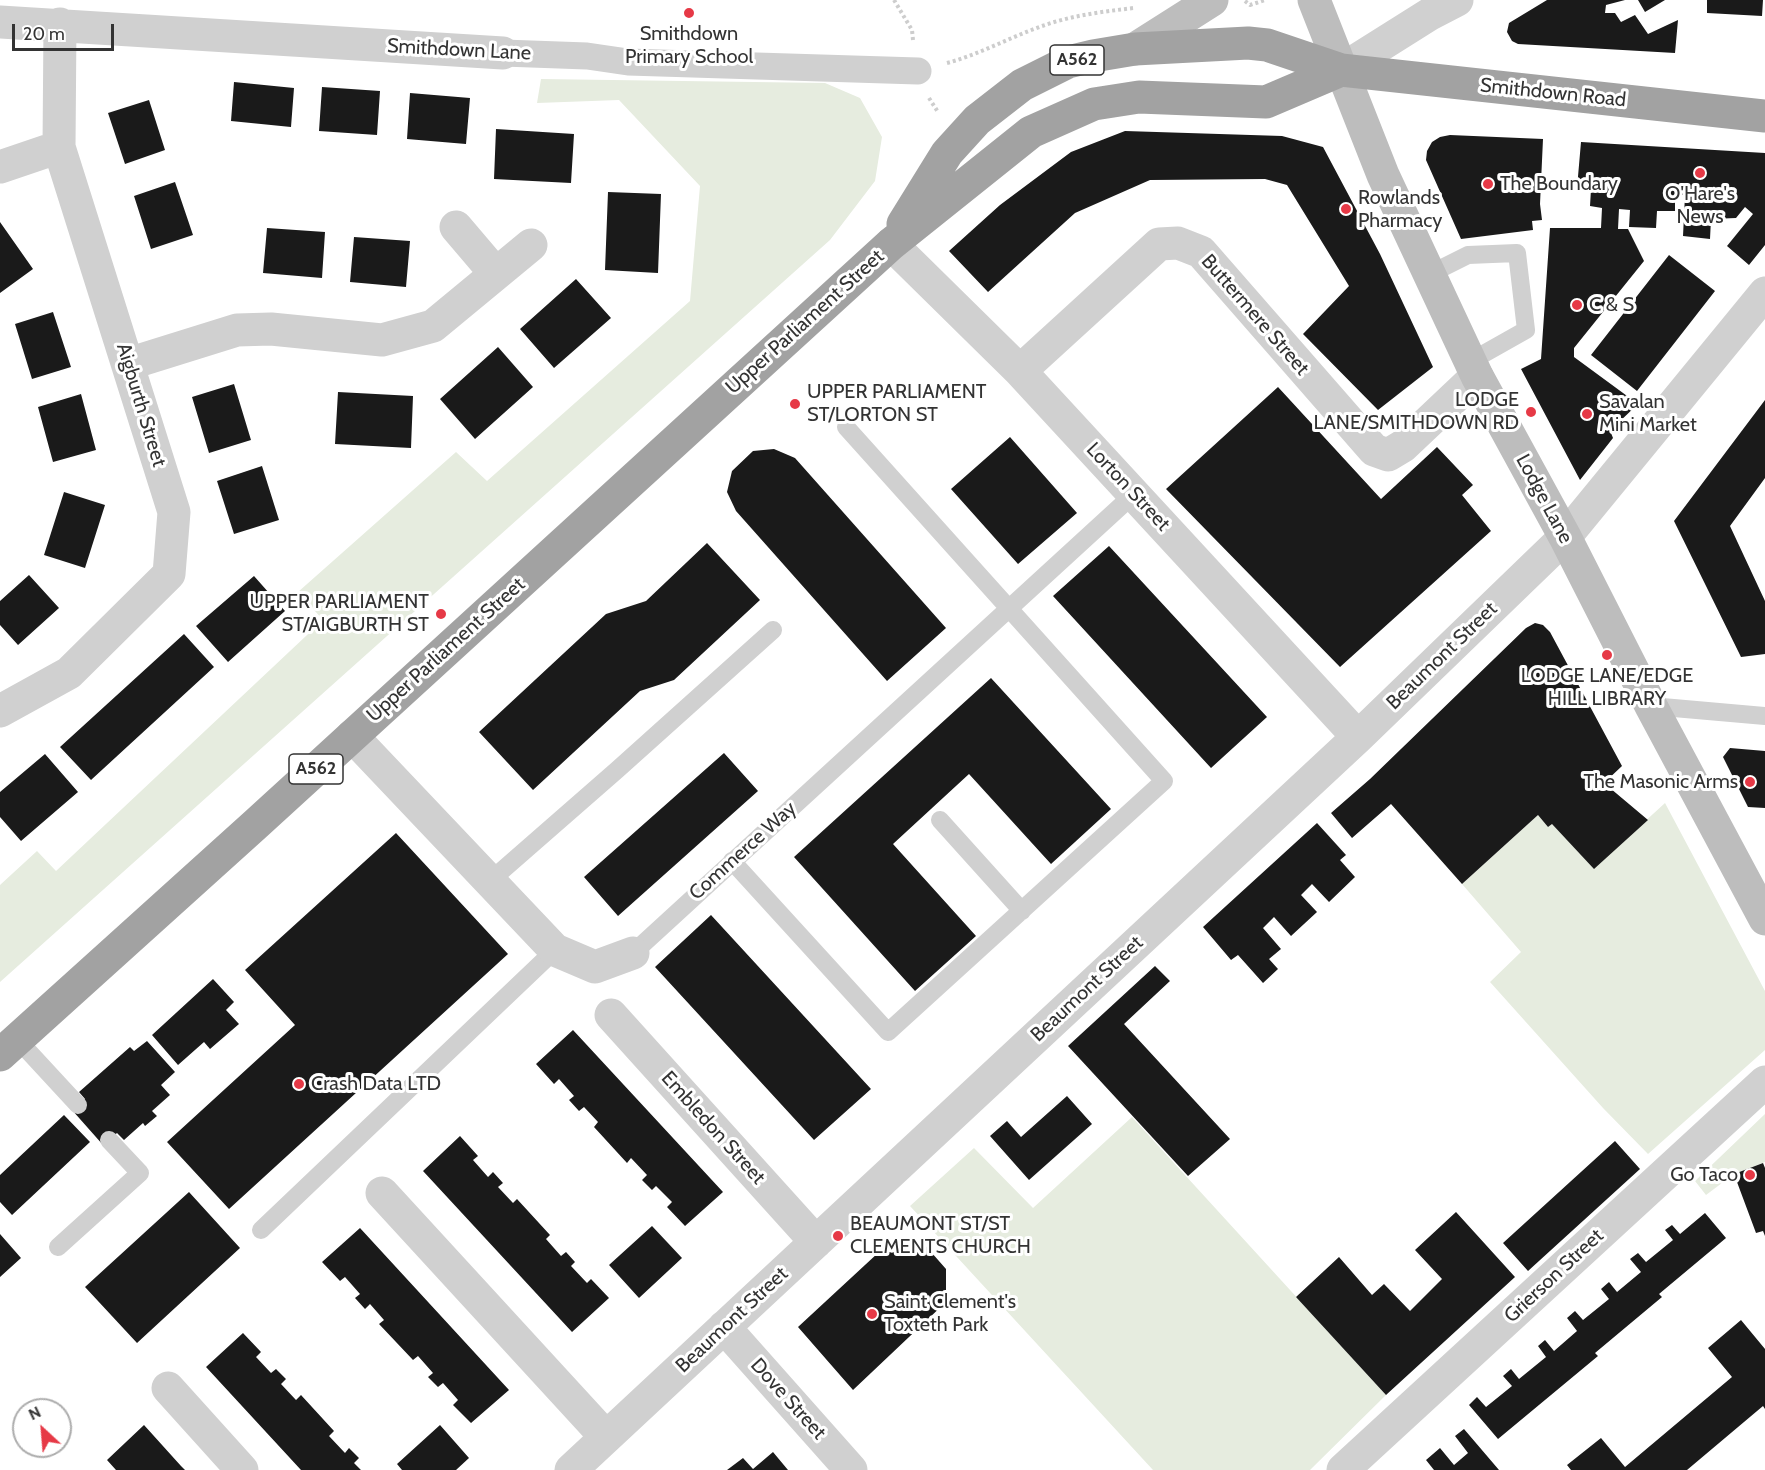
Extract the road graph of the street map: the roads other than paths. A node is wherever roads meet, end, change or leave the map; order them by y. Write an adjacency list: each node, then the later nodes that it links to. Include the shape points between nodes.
1 (1212, 0): 6 (main road)
2 (1314, 0): 8 (main road, Lodge Lane)
3 (1457, 0): 8 (street)
4 (0, 22): 5 (street, Smithdown Lane)
5 (60, 24): 7 (street, Smithdown Lane); 11 (street, Aigburth Street)
6 (1135, 49): 8 (highway, Upper Parliament Street / A562, via 1267,45); 14 (highway, Upper Parliament Street / A562, via 1093,56 1052,69 1022,85 976,120 947,153)
7 (503, 52): 9 (street, Smithdown Lane, via 587,56 628,63)
8 (1341, 70): 10 (highway, Smithdown Road / A562); 14 (highway, Upper Parliament Street / A562, via 1266,102 1138,97 1094,104 1030,132); 17 (main road, Lodge Lane, via 1383,175)
9 (918, 71)
10 (1765, 116)
11 (59, 147): 12 (street); 19 (street, Aigburth Street)
12 (0, 167)
13 (456, 227): 16 (street)
14 (891, 243): 21 (street, Lorton Street); 30 (highway, Upper Parliament Street / A562)
15 (531, 244): 16 (street)
16 (496, 274): 19 (street, via 433,326 382,340 271,329 237,330)
17 (1430, 274): 20 (main road, Lodge Lane); 20 (lane, via 1468,255 1517,253 1526,330)
18 (1765, 293): 24 (street, Beaumont Street)
19 (128, 363): 28 (street, Aigburth Street, via 174,512 169,574 69,674)
20 (1474, 368): 21 (street, Buttermere Street, via 1403,446 1388,455 1374,450 1201,252 1178,243 1159,244); 24 (main road, Lodge Lane)
21 (1020, 371): 23 (street, Lorton Street)
22 (846, 428): 25 (lane)
23 (1134, 494): 25 (lane, Commerce Way); 31 (street, Lorton Street)
24 (1565, 537): 27 (main road, Lodge Lane); 31 (street, Beaumont Street)
25 (1009, 609): 33 (lane, Commerce Way); 35 (lane, via 1164,781)
26 (773, 630): 34 (lane)
27 (1651, 705): 29 (lane); 36 (main road, Lodge Lane)
28 (0, 711)
29 (1765, 716)
30 (352, 736): 34 (street, Commerce Way); 40 (highway, Upper Parliament Street / A562)
31 (1358, 737): 46 (street, Beaumont Street)
32 (940, 820): 35 (lane)
33 (732, 861): 35 (lane, via 888,1032); 38 (lane, Commerce Way)
34 (490, 881): 37 (street, Commerce Way)
35 (1022, 911)
36 (1765, 920)
37 (555, 950): 38 (street, Commerce Way, via 595,967); 45 (lane)
38 (633, 953)
39 (610, 1015): 46 (street, Embledon Street)
40 (8, 1047): 42 (lane)
41 (1765, 1082): 54 (street, Grierson Street)
42 (78, 1105)
43 (109, 1140): 47 (lane, via 140,1173)
44 (382, 1193): 50 (street)
45 (261, 1230)
46 (816, 1242): 48 (street, Beaumont Street)
47 (58, 1247)
48 (724, 1327): 50 (street, Beaumont Street); 53 (street, Dove Street)
49 (168, 1388): 51 (street)
50 (606, 1437): 52 (street, Beaumont Street)
51 (242, 1470)
52 (571, 1470)
53 (851, 1470)
54 (1343, 1470)

